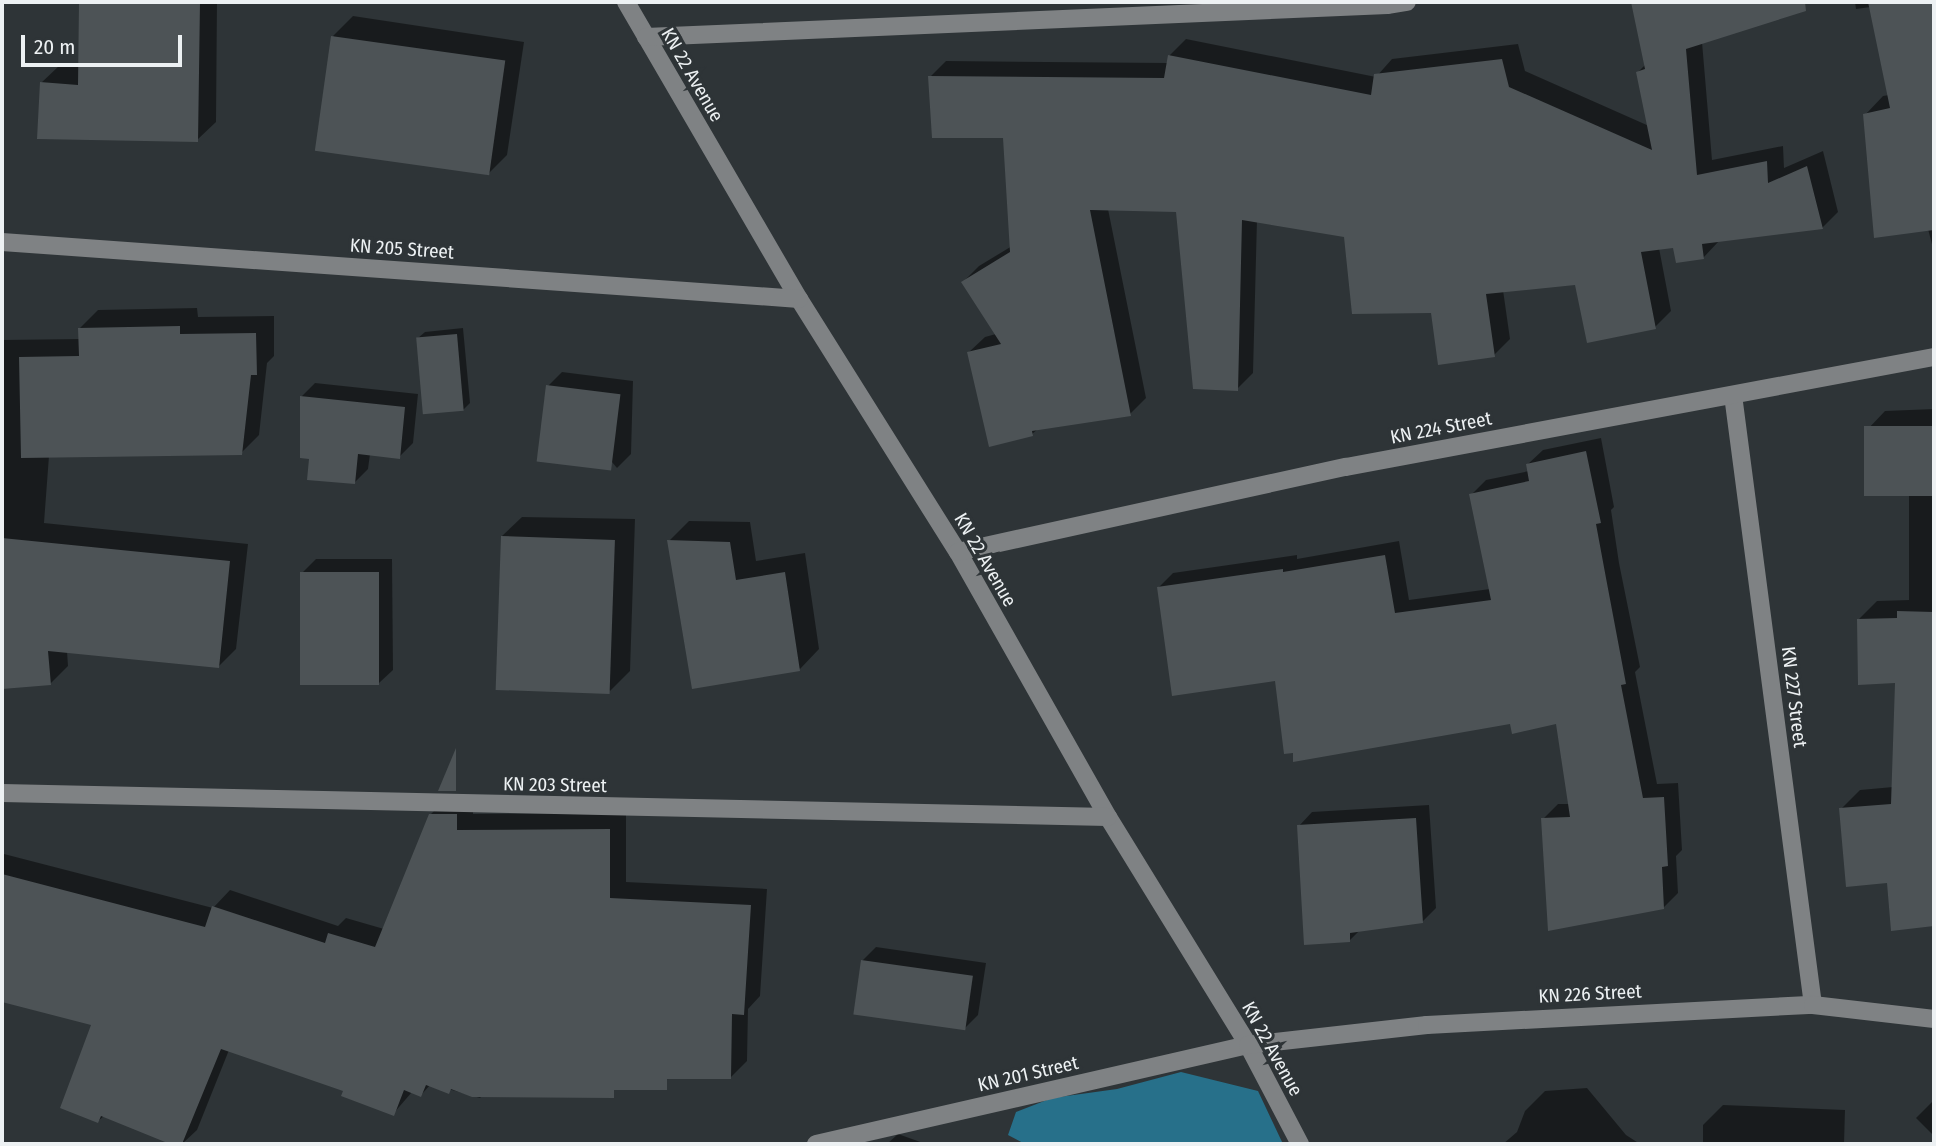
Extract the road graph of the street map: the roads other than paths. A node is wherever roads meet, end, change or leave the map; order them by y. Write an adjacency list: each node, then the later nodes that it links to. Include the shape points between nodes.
1 (625, 2): 3 (street, KN 22 Avenue)
2 (1407, 2): 3 (street)
3 (646, 37): 5 (street, KN 22 Avenue)
4 (2, 242): 5 (street, KN 205 Street)
5 (799, 299): 8 (street, KN 22 Avenue)
6 (1934, 357): 7 (street, KN 224 Street)
7 (1733, 395): 8 (street, KN 224 Street, via 1346,467); 11 (street, KN 227 Street)
8 (958, 552): 10 (street, KN 22 Avenue)
9 (2, 793): 10 (street, KN 203 Street)
10 (1108, 817): 13 (street, KN 22 Avenue)
11 (1813, 1005): 12 (street, KN 226 Street); 13 (street, KN 226 Street, via 1427,1025)
12 (1934, 1019)
13 (1248, 1045): 14 (street, KN 201 Street); 15 (street, KN 22 Avenue)
14 (824, 1143)
15 (1300, 1144)

